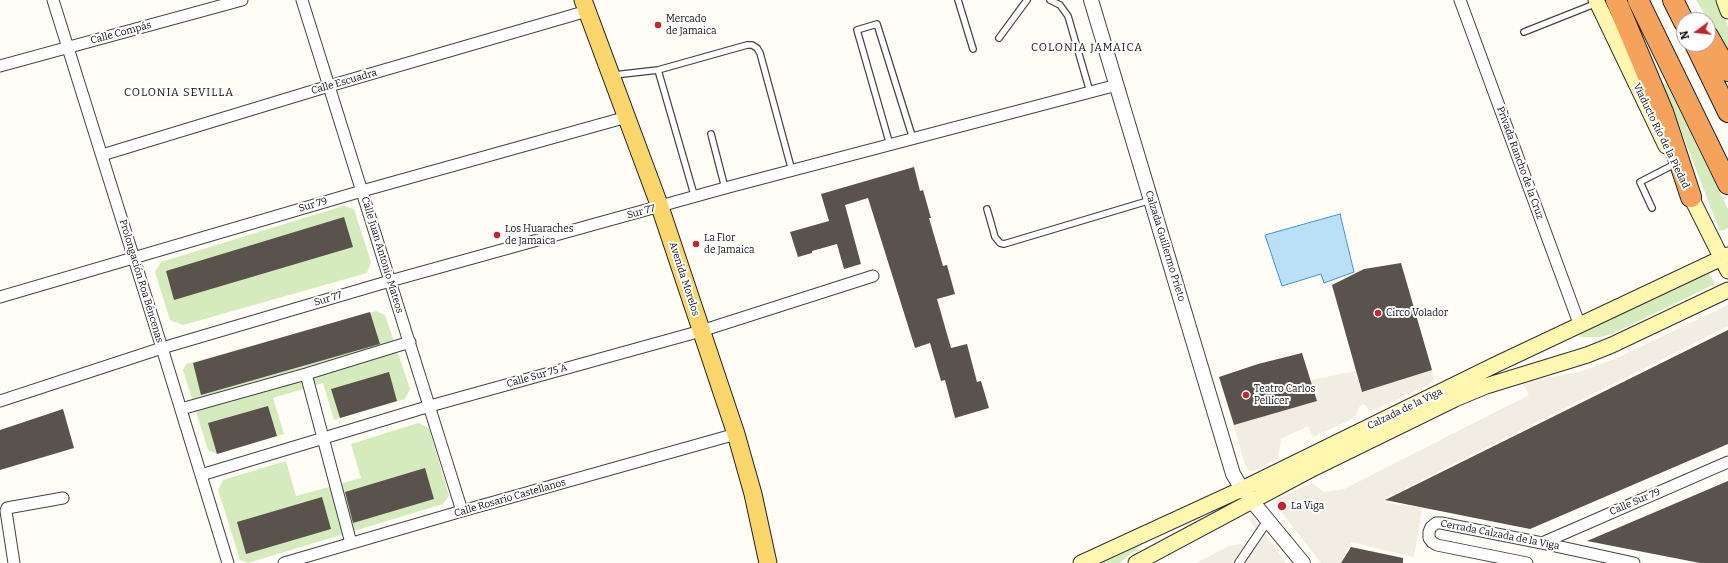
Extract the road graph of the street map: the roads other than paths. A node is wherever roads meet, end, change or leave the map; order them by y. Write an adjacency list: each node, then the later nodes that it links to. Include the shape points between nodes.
1 (53, 0): 20 (street, Prolongación Roa Béncenas)
2 (242, 0): 20 (street, Calle Compás)
3 (302, 0): 29 (street, Calle Juan Antonio Mateos)
4 (958, 0): 21 (lane)
5 (1027, 0): 19 (lane)
6 (1050, 0): 30 (lane, via 1060,5 1068,16)
7 (1092, 0): 28 (street, Calzada Guillermo Prieto)
8 (1460, 0): 54 (street, Privada Rancho de la Cruz)
9 (1638, 0): 39 (highway)
10 (1673, 0): 16 (highway)
11 (1688, 0): 17 (highway)
12 (1724, 0): 15 (main road)
13 (1603, 1): 18 (lane); 37 (main road, Viaducto Río de la Piedad); 43 (highway, via 1663,112)
14 (585, 6): 27 (main road, Avenida Morelos); 29 (street, Calle Escuadra)
15 (1728, 11)
16 (1679, 12)
17 (1695, 12)
18 (1524, 32)
19 (999, 38)
20 (68, 48): 24 (street, Calle Compás); 36 (street, Prolongación Roa Béncenas)
21 (973, 49)
22 (1716, 50): 26 (highway)
23 (1699, 52): 31 (highway)
24 (0, 66)
25 (658, 70): 27 (lane); 38 (lane, via 747,45 757,48); 42 (lane)
26 (1728, 72)
27 (611, 75): 32 (main road, Avenida Morelos)
28 (1117, 85): 30 (street, Sur 77); 44 (street, Calzada Guillermo Prieto)
29 (329, 86): 36 (street, Calle Escuadra); 41 (street, Calle Juan Antonio Mateos)
30 (1090, 92): 34 (street, Sur 77)
31 (1728, 112)
32 (627, 117): 41 (street, Sur 79); 45 (main road, Avenida Morelos)
33 (712, 134): 40 (lane)
34 (913, 139): 35 (street, Sur 77); 35 (lane, via 877,24 857,30)
35 (890, 145): 38 (street, Sur 77)
36 (102, 155): 48 (street, Prolongación Roa Béncenas)
37 (1675, 164): 43 (main road, Viaducto Río de la Piedad); 46 (lane, via 1640,182)
38 (792, 171): 40 (street, Sur 77)
39 (1728, 184)
40 (725, 188): 42 (street, Sur 77)
41 (362, 191): 48 (street, Sur 79); 51 (street, Calle Juan Antonio Mateos)
42 (694, 198): 45 (street, Sur 77)
43 (1691, 198): 49 (main road, Viaducto Río de la Piedad)
44 (1151, 200): 47 (lane, via 1004,244 996,237); 68 (street, Calzada Guillermo Prieto, via 1233,474)
45 (660, 207): 51 (street, Sur 77); 55 (main road, Avenida Morelos)
46 (1652, 208)
47 (987, 209)
48 (134, 258): 53 (street, Sur 79); 57 (street, Prolongación Roa Béncenas)
49 (1726, 261): 54 (main road, Calzada de la Viga)
50 (873, 276): 55 (street, Calle Sur 75 A)
51 (390, 281): 56 (street, Calle Juan Antonio Mateos); 57 (street, Sur 77)
52 (1728, 290): 58 (main road, Calzada de la Viga, via 1612,345)
53 (0, 297)
54 (1580, 326): 59 (main road, Calzada de la Viga)
55 (701, 330): 62 (street, Calle Sur 75 A); 64 (main road, Avenida Morelos)
56 (410, 342): 60 (street); 62 (street, Calle Juan Antonio Mateos)
57 (162, 348): 61 (street, Sur 77); 63 (street, Prolongación Roa Béncenas)
58 (1542, 368): 59 (main road, via 1518,366); 70 (main road, Calzada de la Viga, via 1455,399)
59 (1482, 371): 68 (main road, Calzada de la Viga)
60 (306, 374): 63 (street); 65 (street)
61 (0, 401)
62 (430, 406): 65 (street, Calle Sur 75 A); 71 (street, Calle Juan Antonio Mateos)
63 (181, 409): 67 (street, Prolongación Roa Béncenas)
64 (736, 434): 71 (street, Calle Rosario Castellanos); 79 (main road, Avenida Morelos, via 753,494)
65 (323, 438): 67 (street, Calle Sur 75 A); 75 (street)
66 (1728, 462): 74 (street, Calle Sur 79)
67 (201, 475): 77 (street, Prolongación Roa Béncenas)
68 (1242, 490): 70 (street, Calzada Guillermo Prieto); 72 (main road, Calzada de la Viga)
69 (63, 498): 76 (street, via 7,508)
70 (1252, 501): 73 (street, Calzada Guillermo Prieto); 82 (main road, Calzada de la Viga)
71 (462, 511): 75 (street, Calle Rosario Castellanos)
72 (1176, 520): 80 (main road, Calzada de la Viga); 81 (main road, via 1164,533)
73 (1268, 520): 83 (street); 84 (street, Calzada Guillermo Prieto)
74 (1542, 542): 85 (street, Cerrada Calzada de la Viga, via 1441,523 1431,526 1429,538 1437,545); 86 (street, Cerrada Calzada de la Viga)
75 (352, 543): 78 (street, Calle Rosario Castellanos)
76 (14, 563)
77 (228, 563)
78 (284, 563)
79 (768, 563)
80 (1080, 563)
81 (1125, 563)
82 (1136, 563)
83 (1239, 563)
84 (1304, 563)
85 (1527, 563)
86 (1634, 563)

